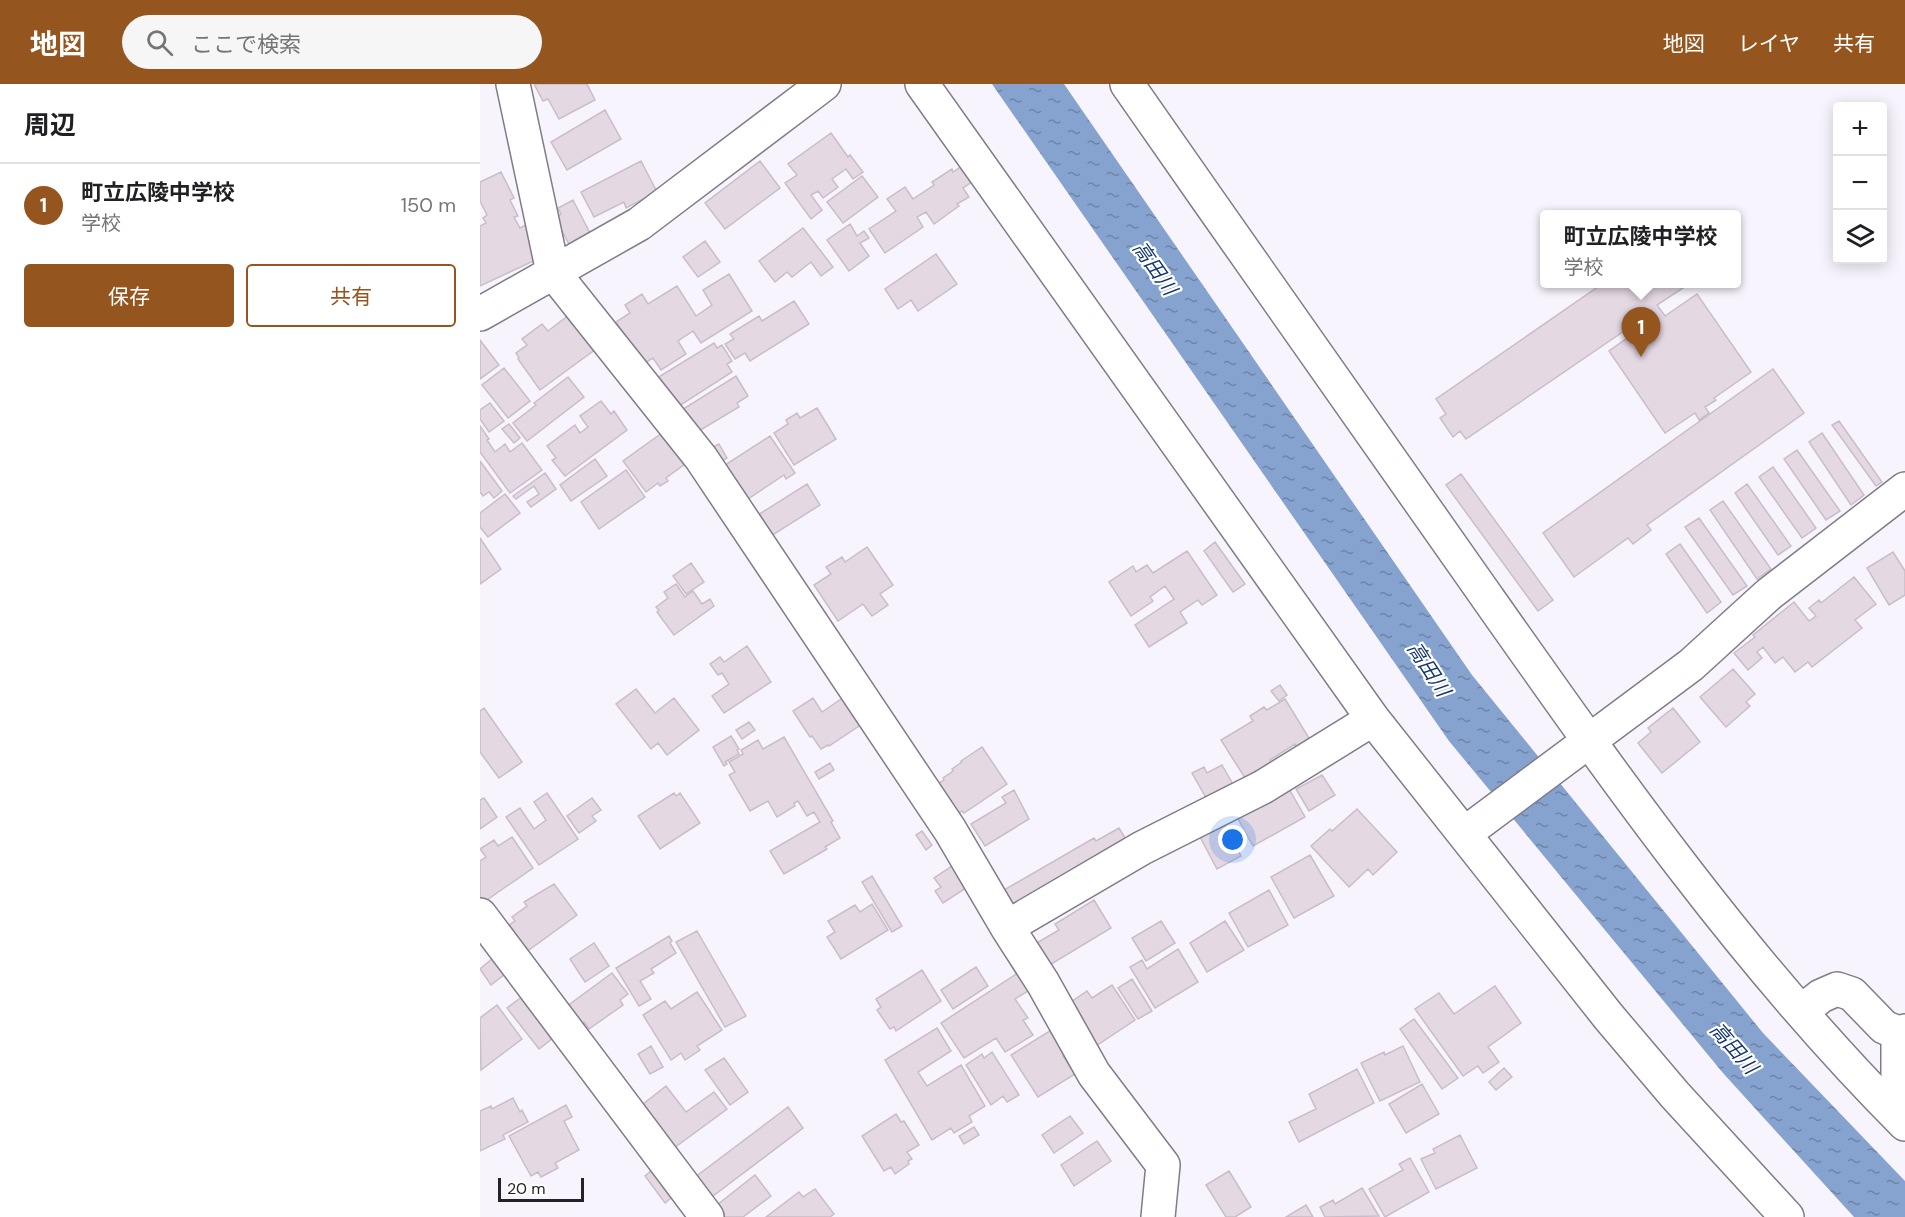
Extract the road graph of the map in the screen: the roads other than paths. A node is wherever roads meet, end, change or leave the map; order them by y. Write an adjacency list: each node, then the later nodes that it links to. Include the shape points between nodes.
1 (513, 84): 5 (street)
2 (824, 84): 5 (street, via 639,224)
3 (922, 84): 8 (street)
4 (1126, 84): 9 (street)
5 (553, 272): 6 (street); 12 (street, via 700,458 950,830)
6 (480, 314)
7 (1905, 489): 9 (street, via 1769,594 1691,665)
8 (1372, 719): 10 (street); 12 (street, via 1263,787 1142,848)
9 (1586, 743): 10 (street); 13 (street, via 1719,914)
10 (1467, 831): 18 (street, via 1608,1016)
11 (480, 915): 16 (street)
12 (1007, 927): 17 (street, via 1094,1074 1163,1165)
13 (1802, 1011): 14 (street, via 1837,989 1852,994 1884,1027); 15 (street)
14 (1901, 1032): 15 (street)
15 (1901, 1120)
16 (707, 1217)
17 (1158, 1217)
18 (1787, 1217)

